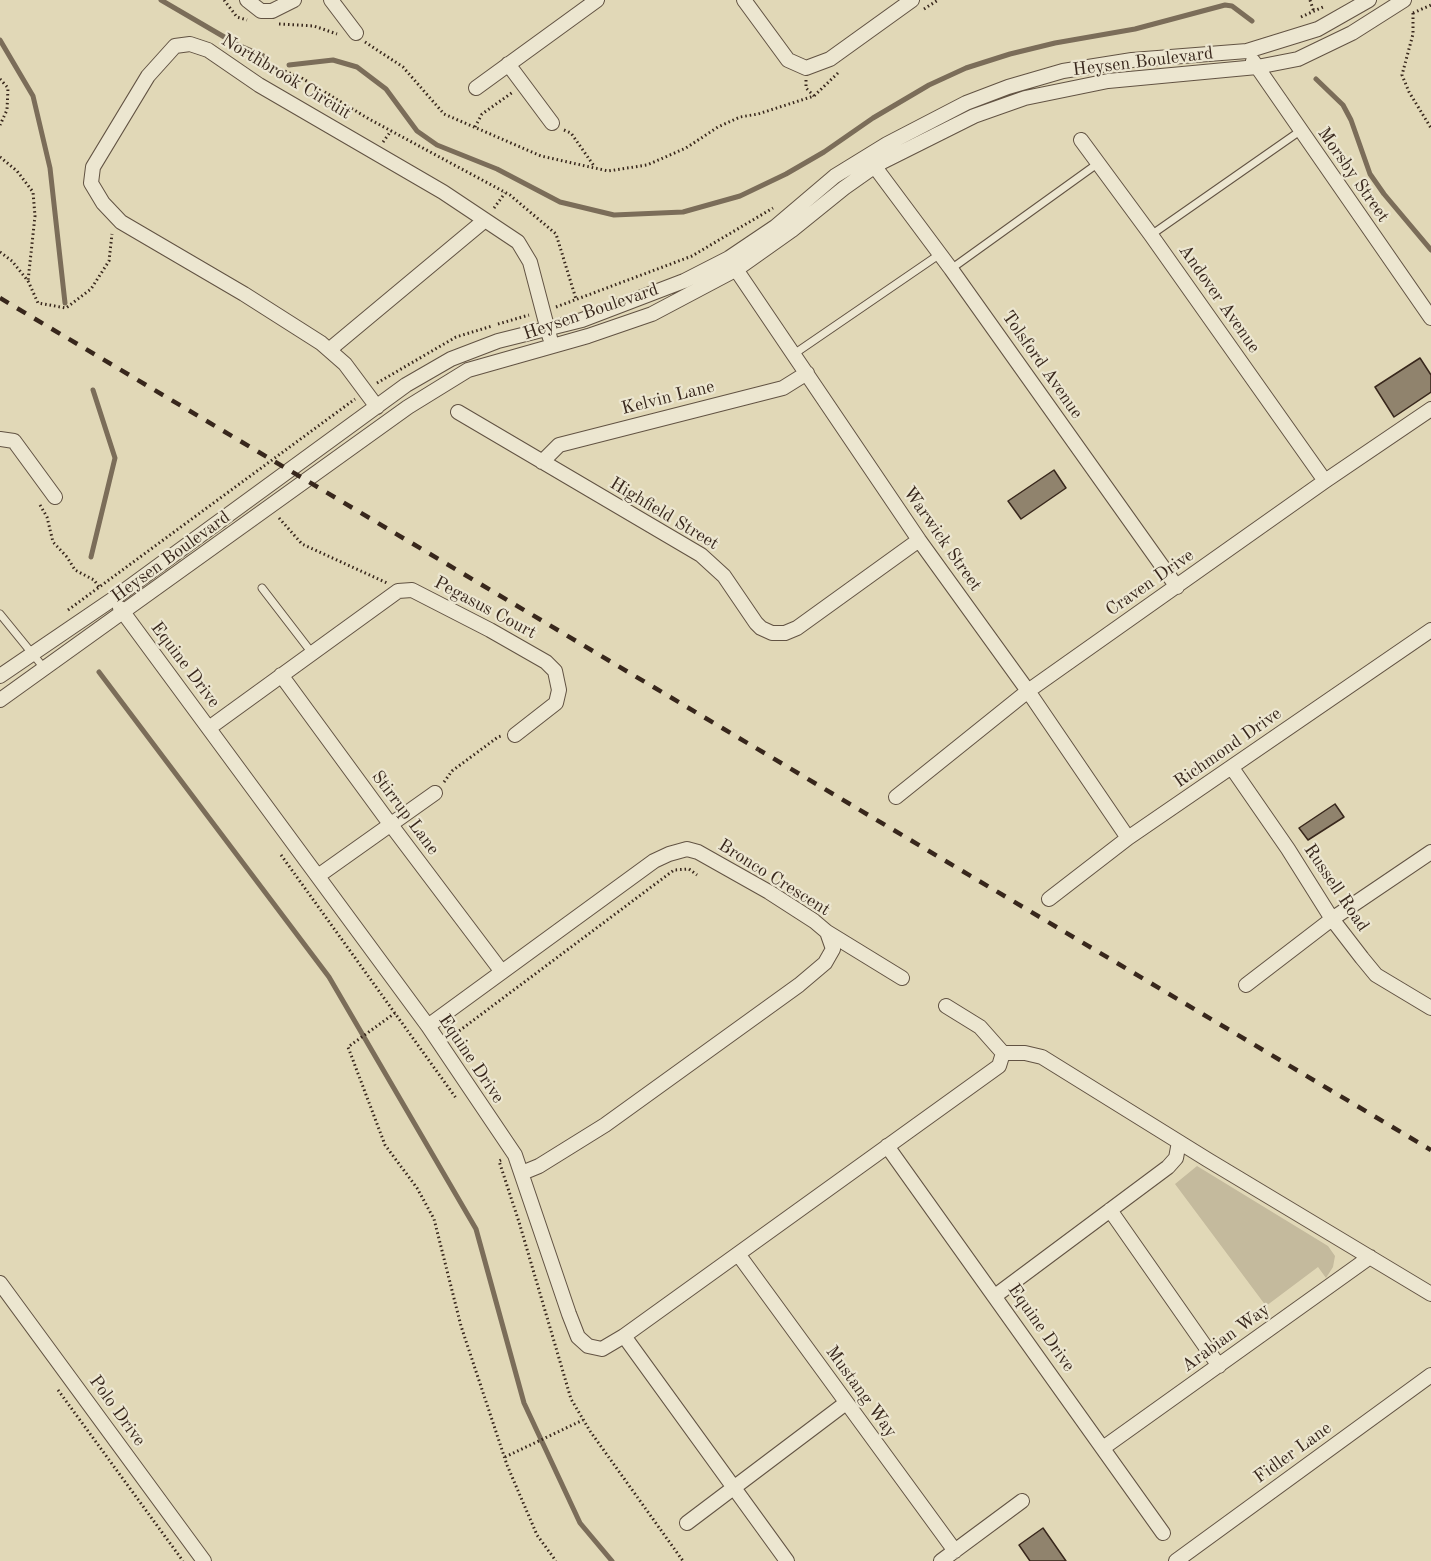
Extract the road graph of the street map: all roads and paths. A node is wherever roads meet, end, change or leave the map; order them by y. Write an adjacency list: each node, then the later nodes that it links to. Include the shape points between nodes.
1 (224, 0): 14 (path, via 237,17)
2 (247, 0): 3 (street, via 261,11 272,11)
3 (294, 0)
4 (331, 0): 16 (street)
5 (597, 0): 20 (street)
6 (744, 0): 7 (street, via 788,60 806,68 830,58)
7 (912, 0)
8 (938, 0): 13 (path)
9 (1310, 0): 12 (path)
10 (1369, 0): 18 (street, Heysen Boulevard, via 1318,29)
11 (1409, 3): 22 (street, Heysen Boulevard, via 1298,59); 29 (path, via 1413,34 1402,75)
12 (1314, 12)
13 (919, 13)
14 (254, 22)
15 (271, 25): 16 (path, via 314,26)
16 (354, 37): 17 (path); 17 (path)
17 (370, 45): 28 (path, via 403,67 444,114)
18 (1247, 51): 22 (street, Morsby Street); 42 (street, Heysen Boulevard, via 1132,60 1063,71 966,103 835,176)
19 (236, 52): 36 (path, via 300,78)
20 (508, 64): 24 (street); 25 (street)
21 (844, 67): 35 (path, via 814,96 740,117 668,158 608,171)
22 (1257, 67): 30 (street, Morsby Street); 34 (street, Heysen Boulevard, via 1108,81 1025,98 974,116)
23 (0, 80): 27 (path, via 8,88 7,110)
24 (524, 85): 26 (street); 28 (path, via 482,114)
25 (476, 88)
26 (552, 123): 35 (path, via 571,133)
27 (0, 125)
28 (475, 127): 35 (path, via 541,156)
29 (1431, 128)
30 (1300, 131): 39 (lane); 46 (street, Morsby Street)
31 (1081, 140): 33 (street, Andover Avenue)
32 (0, 157): 44 (path, via 33,192 35,216)
33 (1097, 164): 39 (street, Andover Avenue); 43 (lane)
34 (875, 167): 41 (street, Tolsford Avenue); 42 (street, Heysen Boulevard, via 792,230)
35 (595, 168)
36 (505, 193): 37 (path); 45 (path, via 556,234)
37 (485, 220): 47 (street, Northbrook Circuit, via 518,242 530,262); 49 (street); 49 (street, Northbrook Circuit, via 259,85 208,50 190,44 175,46 148,76 93,167 92,183 103,203 121,222 254,300)
38 (109, 226): 44 (path, via 109,261 91,289 66,308 38,303)
39 (1151, 235): 58 (street, Andover Avenue)
40 (0, 252): 44 (path)
41 (940, 254): 43 (street, Tolsford Avenue); 50 (lane)
42 (733, 264): 47 (street, Heysen Boulevard); 48 (street, Heysen Boulevard, via 652,314); 50 (street, Warwick Street)
43 (951, 269): 64 (street, Tolsford Avenue)
44 (28, 280)
45 (576, 299)
46 (1431, 318)
47 (548, 329): 48 (street, Northbrook Circuit); 52 (street, Heysen Boulevard, via 498,340 451,360 406,385)
48 (551, 346): 68 (street, Heysen Boulevard, via 468,370 414,403)
49 (329, 350): 52 (street, Northbrook Circuit, via 345,364)
50 (794, 354): 51 (street, Warwick Street)
51 (807, 373): 57 (street, Kelvin Lane, via 783,388 559,445); 62 (street, Warwick Street)
52 (377, 407): 67 (street, Heysen Boulevard)
53 (1431, 409): 58 (street, Craven Drive)
54 (458, 412): 57 (street, Highfield Street)
55 (0, 439): 59 (street, via 14,441)
56 (301, 440): 63 (path)
57 (542, 462): 62 (street, Highfield Street, via 701,555 724,576 761,628 772,633 797,628)
58 (1325, 480): 64 (street, Craven Drive)
59 (55, 497)
60 (38, 501): 63 (path, via 53,542 75,570)
61 (278, 516): 66 (path, via 302,544)
62 (920, 540): 77 (street, Warwick Street)
63 (99, 587): 70 (path)
64 (1177, 587): 77 (street, Craven Drive)
65 (262, 588): 72 (lane)
66 (398, 591): 72 (street); 80 (street, Pegasus Court, via 412,590 490,630 555,671 559,690 556,703)
67 (113, 599): 68 (street, Equine Drive); 73 (street, Heysen Boulevard)
68 (124, 613): 74 (street, Heysen Boulevard); 79 (street, Equine Drive)
69 (0, 614): 73 (lane)
70 (61, 615)
71 (1431, 630): 81 (street, Richmond Drive)
72 (312, 653): 75 (street)
73 (31, 654): 74 (lane); 76 (street, Heysen Boulevard)
74 (44, 668): 78 (street, Heysen Boulevard)
75 (281, 675): 79 (street); 84 (street, Stirrup Lane)
76 (0, 676)
77 (1028, 691): 83 (street, Craven Drive); 85 (street, Warwick Street)
78 (0, 700)
79 (209, 728): 89 (street, Equine Drive)
80 (516, 735): 82 (path, via 498,736 452,771)
81 (1232, 768): 85 (street, Richmond Drive); 91 (street, Russell Road)
82 (435, 793): 84 (street)
83 (896, 797)
84 (391, 825): 89 (street); 93 (street, Stirrup Lane)
85 (1128, 838): 90 (street, Richmond Drive)
86 (275, 846): 98 (path)
87 (1431, 852): 91 (street)
88 (697, 875): 100 (path, via 689,869 674,870 459,1031 458,1041)
89 (318, 876): 99 (street, Equine Drive)
90 (1049, 899)
91 (1332, 919): 95 (street); 97 (street, Russell Road, via 1376,975)
92 (827, 932): 93 (street, Bronco Crescent, via 769,892 687,849 654,861); 94 (street); 106 (street, Bronco Crescent, via 833,949 825,963 799,985 605,1125)
93 (502, 972): 99 (street, Bronco Crescent)
94 (903, 978)
95 (1246, 985)
96 (946, 1006): 101 (street, via 980,1027)
97 (1431, 1008)
98 (395, 1013): 102 (path); 121 (path, via 348,1047 385,1145 434,1219 461,1326)
99 (428, 1026): 100 (street, Equine Drive)
100 (444, 1050): 102 (path); 106 (street, Equine Drive, via 515,1155)
101 (1003, 1053): 104 (street, via 1042,1057); 105 (street, Equine Drive, via 999,1066)
102 (429, 1061): 103 (path)
103 (462, 1105)
104 (1179, 1142): 107 (street, via 1176,1158 1168,1167); 110 (street)
105 (887, 1146): 109 (street, Equine Drive); 113 (street, Equine Drive)
106 (522, 1173): 114 (street, Equine Drive, via 578,1337 588,1346 602,1349)
107 (1110, 1210): 113 (street); 115 (street)
108 (519, 1222): 119 (path, via 571,1399)
109 (738, 1254): 114 (street, Equine Drive); 118 (street, Mustang Way)
110 (1370, 1257): 112 (street); 115 (street, Arabian Way)
111 (0, 1283): 128 (street, Polo Drive)
112 (1431, 1294)
113 (995, 1296): 120 (street, Equine Drive)
114 (624, 1336): 122 (street)
115 (1219, 1366): 120 (street, Arabian Way)
116 (1431, 1375): 133 (street, Fidler Lane)
117 (56, 1388): 127 (path)
118 (846, 1403): 122 (street); 126 (street, Mustang Way)
119 (583, 1420): 121 (path); 130 (path)
120 (1103, 1448): 125 (street, Equine Drive)
121 (505, 1457): 129 (path, via 537,1535)
122 (733, 1486): 124 (street); 131 (street)
123 (1022, 1501): 126 (street)
124 (687, 1523)
125 (1163, 1533)
126 (955, 1551): 132 (street)
127 (183, 1561)
128 (204, 1561)
129 (556, 1561)
130 (683, 1561)
131 (787, 1561)
132 (941, 1561)
133 (1176, 1561)

